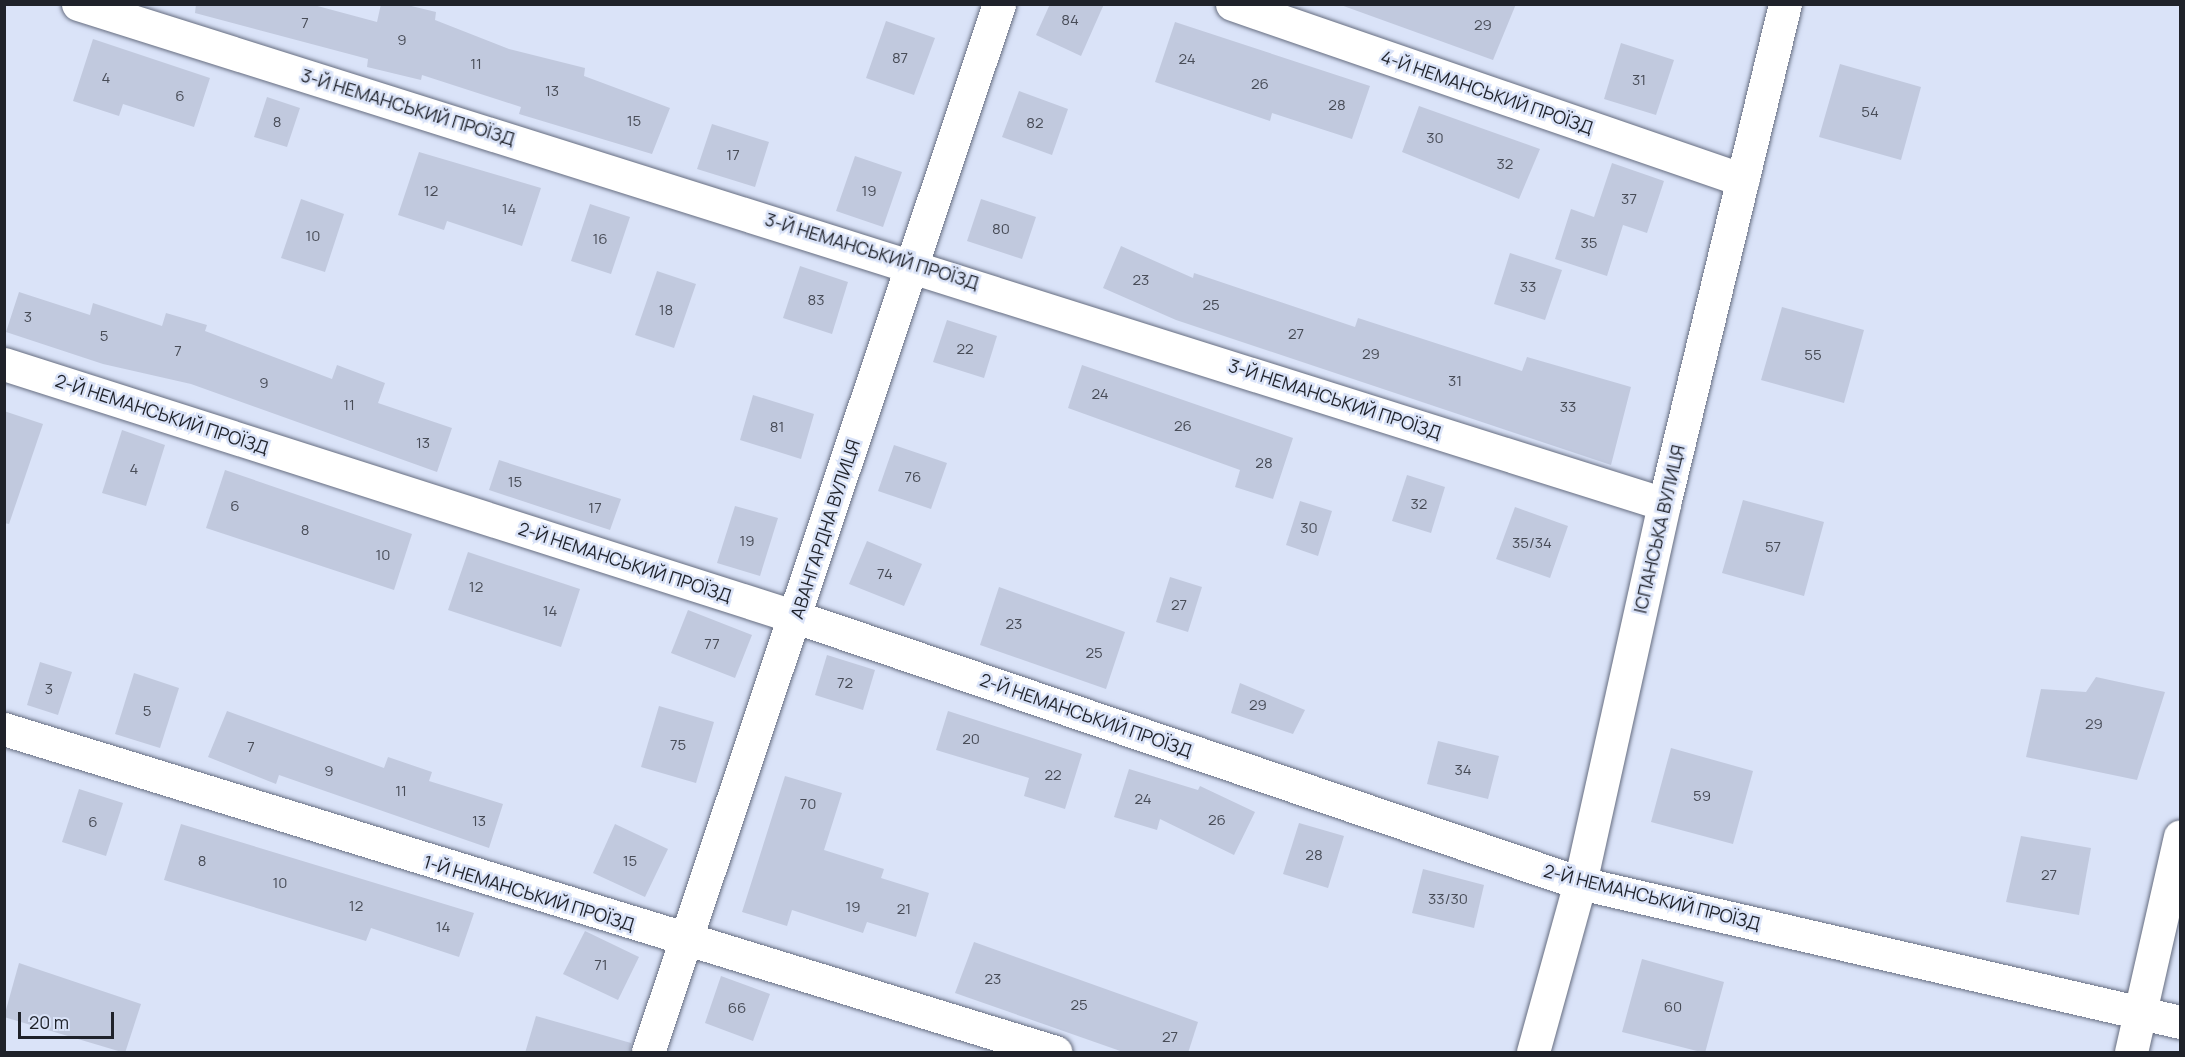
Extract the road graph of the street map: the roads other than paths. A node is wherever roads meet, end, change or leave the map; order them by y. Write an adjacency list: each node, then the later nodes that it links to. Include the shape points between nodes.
1 (78, 4): 6 (street, 3-Й НЕМАНСЬКИЙ ПРОЇЗД)
2 (999, 4): 6 (street, АВАНГАРДНА ВУЛИЦЯ)
3 (1232, 4): 5 (street, 4-Й НЕМАНСЬКИЙ ПРОЇЗД)
4 (1785, 4): 5 (street, ІСПАНСЬКА ВУЛИЦЯ)
5 (1743, 180): 8 (street, ІСПАНСЬКА ВУЛИЦЯ)
6 (912, 263): 8 (street, 3-Й НЕМАНСЬКИЙ ПРОЇЗД); 9 (street, АВАНГАРДНА ВУЛИЦЯ)
7 (4, 364): 9 (street, 2-Й НЕМАНСЬКИЙ ПРОЇЗД)
8 (1664, 504): 12 (street, ІСПАНСЬКА ВУЛИЦЯ)
9 (796, 617): 12 (street, 2-Й НЕМАНСЬКИЙ ПРОЇЗД); 13 (street, АВАНГАРДНА ВУЛИЦЯ)
10 (4, 729): 13 (street, 1-Й НЕМАНСЬКИЙ ПРОЇЗД)
11 (2181, 836): 14 (street)
12 (1580, 883): 14 (street, 2-Й НЕМАНСЬКИЙ ПРОЇЗД); 18 (street, ІСПАНСЬКА ВУЛИЦЯ)
13 (686, 942): 16 (street, АВАНГАРДНА ВУЛИЦЯ); 17 (street, 1-Й НЕМАНСЬКИЙ ПРОЇЗД)
14 (2140, 1013): 15 (street, 2-Й НЕМАНСЬКИЙ ПРОЇЗД); 19 (street)
15 (2181, 1022)
16 (648, 1053)
17 (1055, 1053)
18 (1533, 1053)
19 (2130, 1053)

